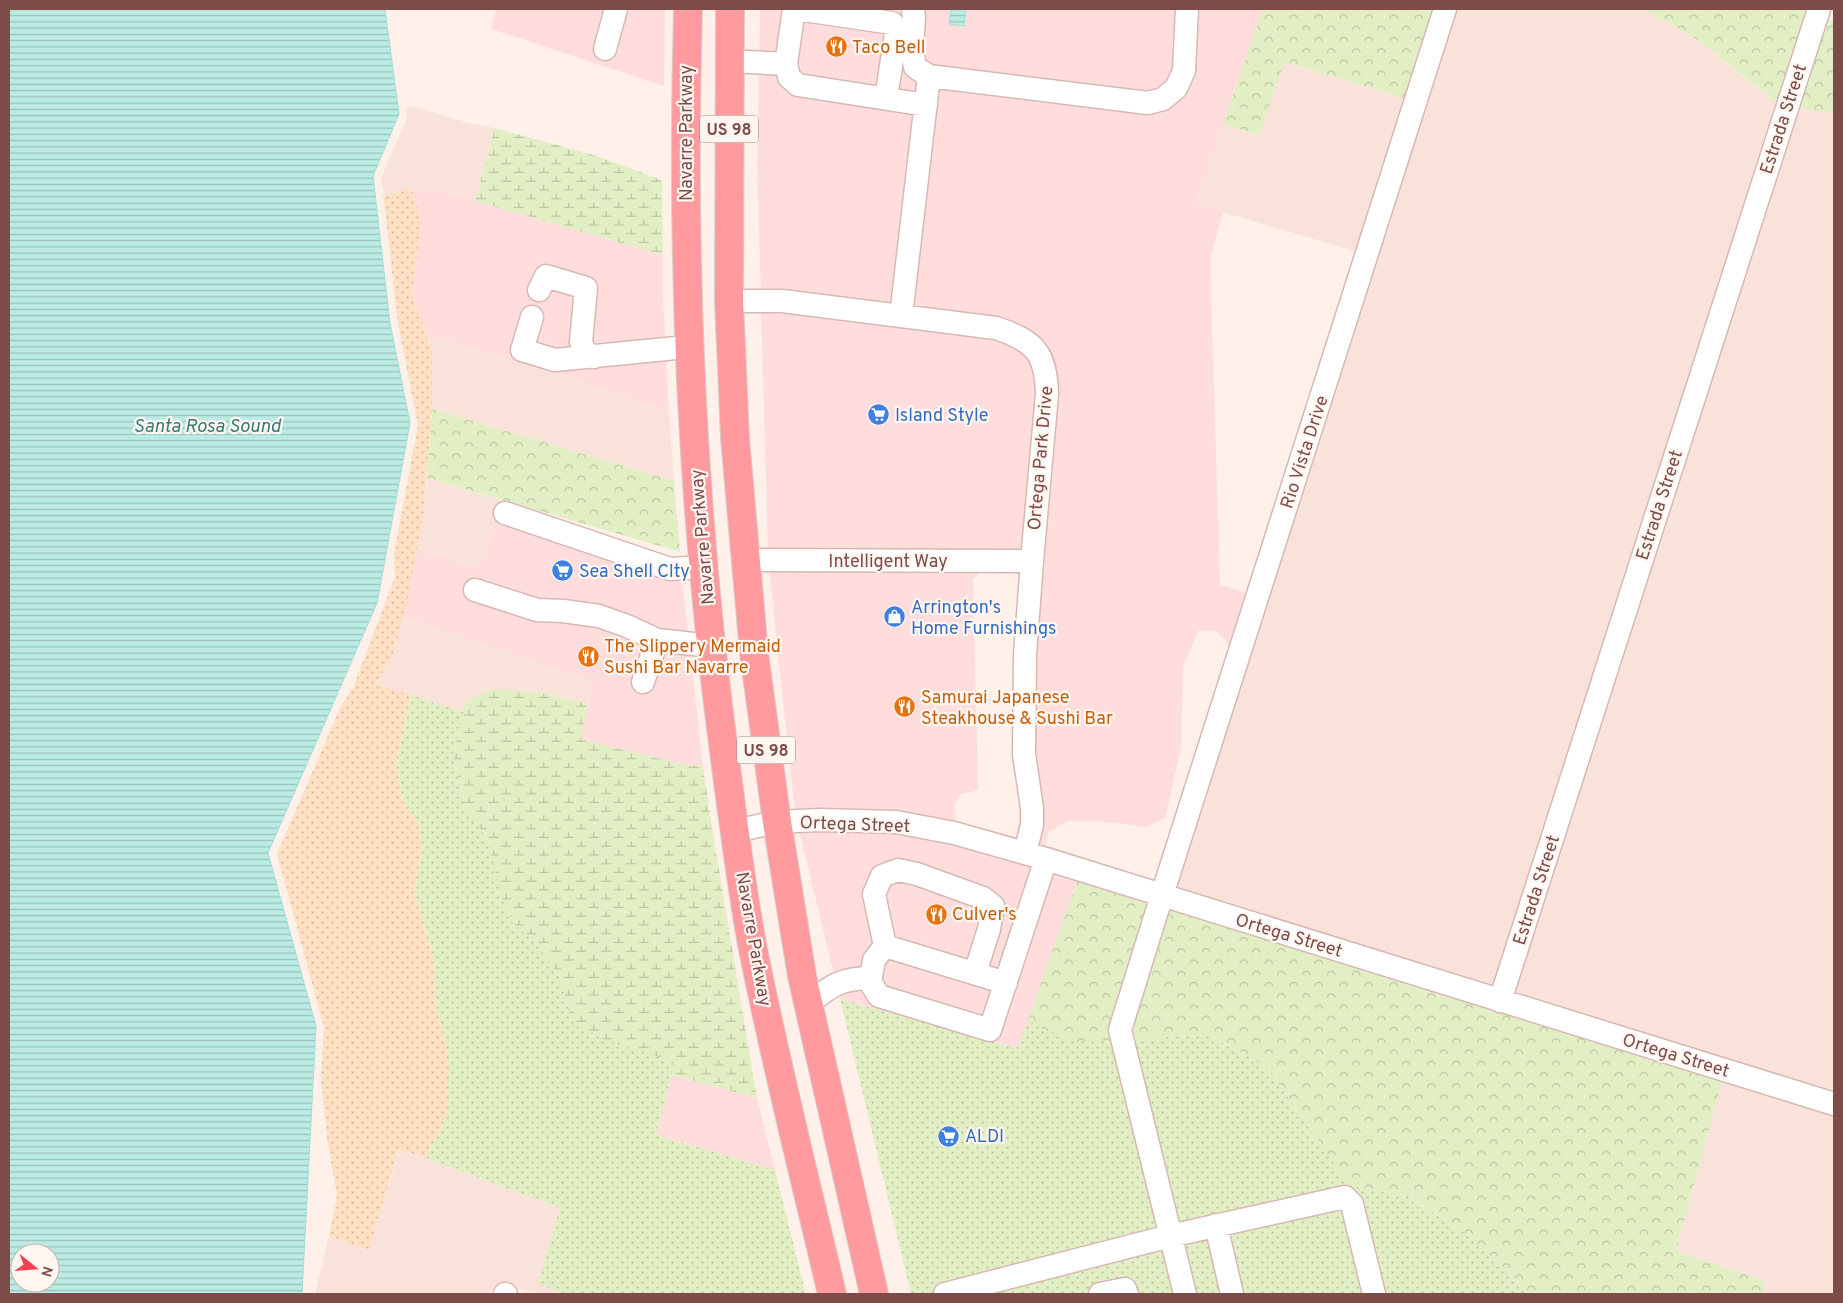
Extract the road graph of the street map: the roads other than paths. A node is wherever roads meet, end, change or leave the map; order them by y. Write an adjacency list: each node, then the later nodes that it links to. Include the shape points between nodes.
1 (616, 9): 10 (street)
2 (688, 9): 20 (highway, Navarre Parkway / US 98, via 686,280)
3 (699, 9): 11 (highway, via 708,13)
4 (730, 9): 11 (highway, US 98)
5 (796, 9): 12 (street); 14 (street, via 892,23 897,28)
6 (913, 9): 13 (street, via 915,67)
7 (1187, 9): 13 (street, via 1184,71 1176,88 1156,101 1148,103)
8 (1446, 9): 34 (street, Rio Vista Drive)
9 (1819, 9): 39 (street, Estrada Street)
10 (605, 49)
11 (729, 52): 12 (street); 17 (highway, US 98)
12 (786, 64): 14 (street, via 789,77 798,85)
13 (929, 76): 15 (street)
14 (886, 98): 15 (street)
15 (926, 104): 18 (street)
16 (539, 290): 21 (street, via 546,276 586,288 581,342 584,351)
17 (729, 301): 18 (street, Ortega Park Drive, via 782,301); 23 (highway, US 98)
18 (901, 316): 24 (street, Ortega Park Drive, via 996,328 1028,343 1041,357 1047,394)
19 (532, 317): 21 (street, via 522,350 555,360)
20 (690, 344): 21 (street); 25 (highway, Navarre Parkway / US 98)
21 (594, 357)
22 (505, 513): 25 (street, via 670,569)
23 (745, 560): 24 (street, Intelligent Way); 30 (highway, US 98)
24 (1032, 561): 32 (street, Ortega Park Drive, via 1024,754 1032,825)
25 (704, 567): 28 (highway, Navarre Parkway / US 98)
26 (475, 590): 27 (street, via 537,610 599,616)
27 (657, 640): 28 (street); 29 (street)
28 (711, 646): 31 (highway, Navarre Parkway / US 98)
29 (643, 682)
30 (777, 822): 31 (street, Ortega Street); 32 (street, Ortega Street, via 896,822); 40 (highway, US 98)
31 (735, 831): 45 (highway, Navarre Parkway / US 98, via 752,942)
32 (1025, 852): 33 (street, Ortega Street)
33 (1046, 859): 34 (street, Ortega Street); 38 (street)
34 (1162, 895): 39 (street, Ortega Street); 43 (street, Rio Vista Drive, via 1120,1030)
35 (886, 946): 36 (street); 36 (street, via 874,894 882,876 898,870 917,874 983,898 993,906); 37 (street, via 874,960)
36 (975, 974): 38 (street)
37 (871, 978): 38 (street, via 870,982 879,996 990,1030); 40 (street, via 852,978 828,988)
38 (1006, 983)
39 (1500, 1001): 41 (street, Ortega Street)
40 (808, 1003): 46 (highway, US 98)
41 (1834, 1104)
42 (1216, 1225): 43 (street); 51 (street); 52 (street, via 1345,1197 1352,1204)
43 (1170, 1236): 44 (street); 50 (street, Rio Vista Drive)
44 (1004, 1287): 47 (street)
45 (832, 1294)
46 (874, 1294)
47 (945, 1294)
48 (1100, 1294): 49 (street, via 1125,1289)
49 (1127, 1294)
50 (1185, 1294)
51 (1232, 1294)
52 (1374, 1294)

